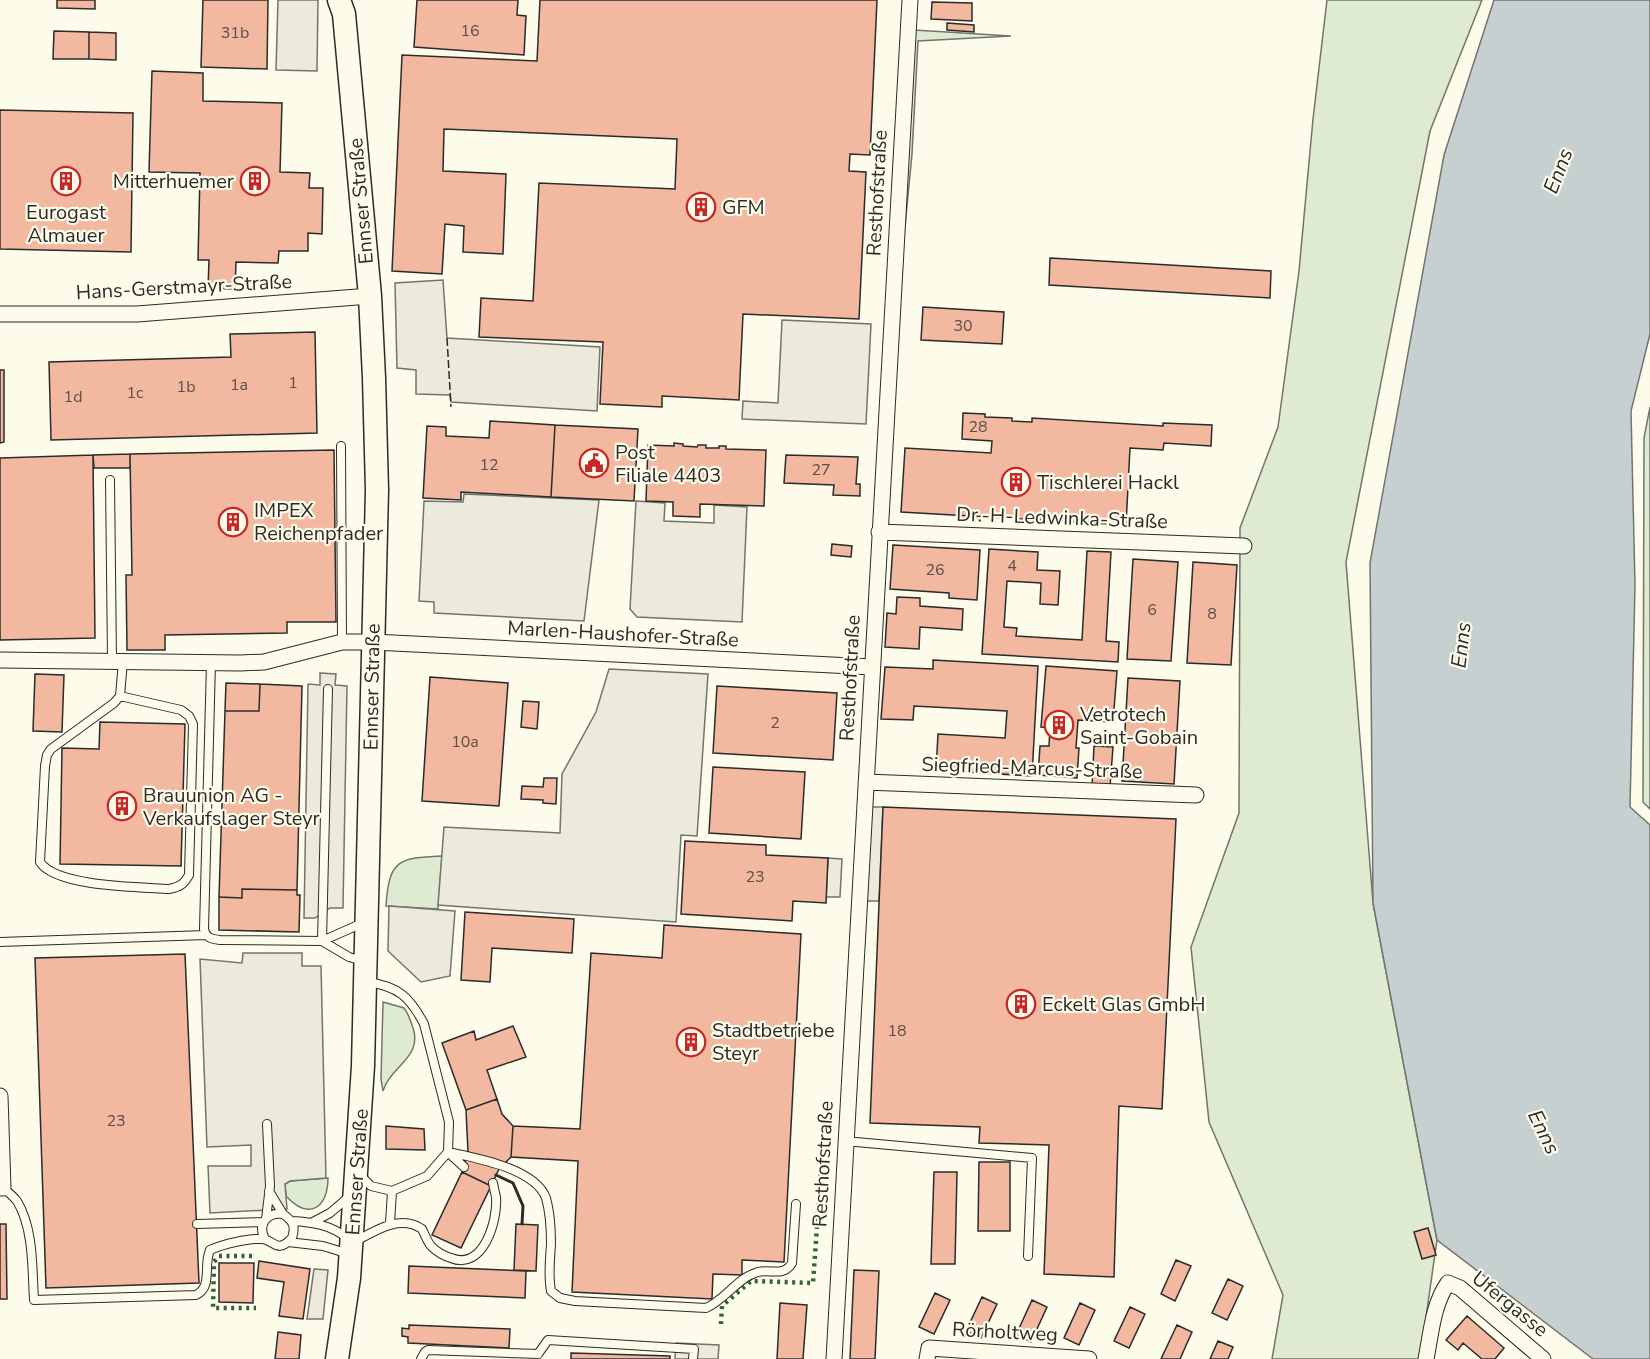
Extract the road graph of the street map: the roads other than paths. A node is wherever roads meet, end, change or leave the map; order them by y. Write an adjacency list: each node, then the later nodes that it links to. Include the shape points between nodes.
1 (910, 0): 7 (street, Resthofstraße)
2 (344, 5): 3 (main road, Ennser Straße)
3 (370, 296): 4 (street, Hans-Gerstmayr-Straße, via 137,314); 10 (main road, Ennser Straße, via 377,469)
4 (0, 314)
5 (341, 446): 9 (lane)
6 (110, 480): 12 (lane)
7 (879, 531): 8 (street, Dr.-H-Ledwinka-Straße); 14 (street, Resthofstraße)
8 (1244, 546)
9 (342, 642): 10 (street, Marlen-Haushofer-Straße); 13 (street, Marlen-Haushofer-Straße, via 264,662)
10 (373, 642): 14 (street, Marlen-Haushofer-Straße); 19 (main road, Ennser Straße)
11 (0, 660): 12 (street, Marlen-Haushofer-Straße)
12 (117, 661): 13 (street, Marlen-Haushofer-Straße); 16 (lane)
13 (211, 663): 20 (lane)
14 (872, 667): 17 (street, Resthofstraße)
15 (328, 689): 21 (lane)
16 (120, 696): 16 (lane, via 47,755 40,862 62,877 79,881 178,887 189,874 193,724 181,710)
17 (866, 782): 18 (street, Siegfried-Marcus-Straße); 26 (street, Resthofstraße)
18 (1196, 795)
19 (367, 921): 21 (lane); 23 (main road, Ennser Straße)
20 (206, 935): 21 (lane, via 220,940); 22 (lane)
21 (322, 941): 23 (lane)
22 (0, 942)
23 (366, 972): 27 (lane, via 401,993 424,1024 449,1122); 29 (main road, Ennser Straße)
24 (0, 1096): 31 (street)
25 (267, 1124): 32 (lane)
26 (845, 1141): 44 (lane, via 1032,1158); 49 (street, Resthofstraße)
27 (448, 1152): 28 (lane); 33 (lane, via 427,1176); 34 (lane, via 503,1166 534,1182 545,1196 549,1218 551,1291 575,1301 706,1308 714,1305 749,1276 789,1269)
28 (464, 1167)
29 (356, 1181): 33 (lane); 38 (lane, via 330,1213); 43 (main road, Ennser Straße)
30 (493, 1184): 39 (lane, via 496,1206 490,1233 483,1248 470,1259 453,1259 435,1250 417,1226)
31 (2, 1188): 41 (lane, via 22,1211 32,1259 34,1300 196,1295 206,1286 206,1258 210,1250 228,1243)
32 (269, 1191): 35 (lane); 36 (lane)
33 (392, 1191): 39 (lane)
34 (796, 1204)
35 (284, 1214): 36 (lane); 37 (lane)
36 (264, 1220): 40 (lane); 41 (lane)
37 (292, 1221): 38 (lane); 42 (lane, via 294,1232)
38 (313, 1222): 43 (lane, via 339,1233)
39 (390, 1223): 43 (lane)
40 (198, 1224)
41 (265, 1239): 42 (lane, via 276,1246)
42 (288, 1242): 43 (lane)
43 (352, 1249): 46 (main road, Ennser Straße)
44 (1028, 1256)
45 (538, 1357): 47 (lane, via 428,1350); 48 (lane, via 548,1340 694,1349)
46 (337, 1359)
47 (422, 1359)
48 (693, 1359)
49 (834, 1359)
50 (927, 1359): 51 (street, Rörholtweg, via 929,1348)
51 (1089, 1359)
52 (1426, 1359): 53 (street, Ufergasse, via 1438,1303 1448,1283 1460,1288)
53 (1543, 1359)

